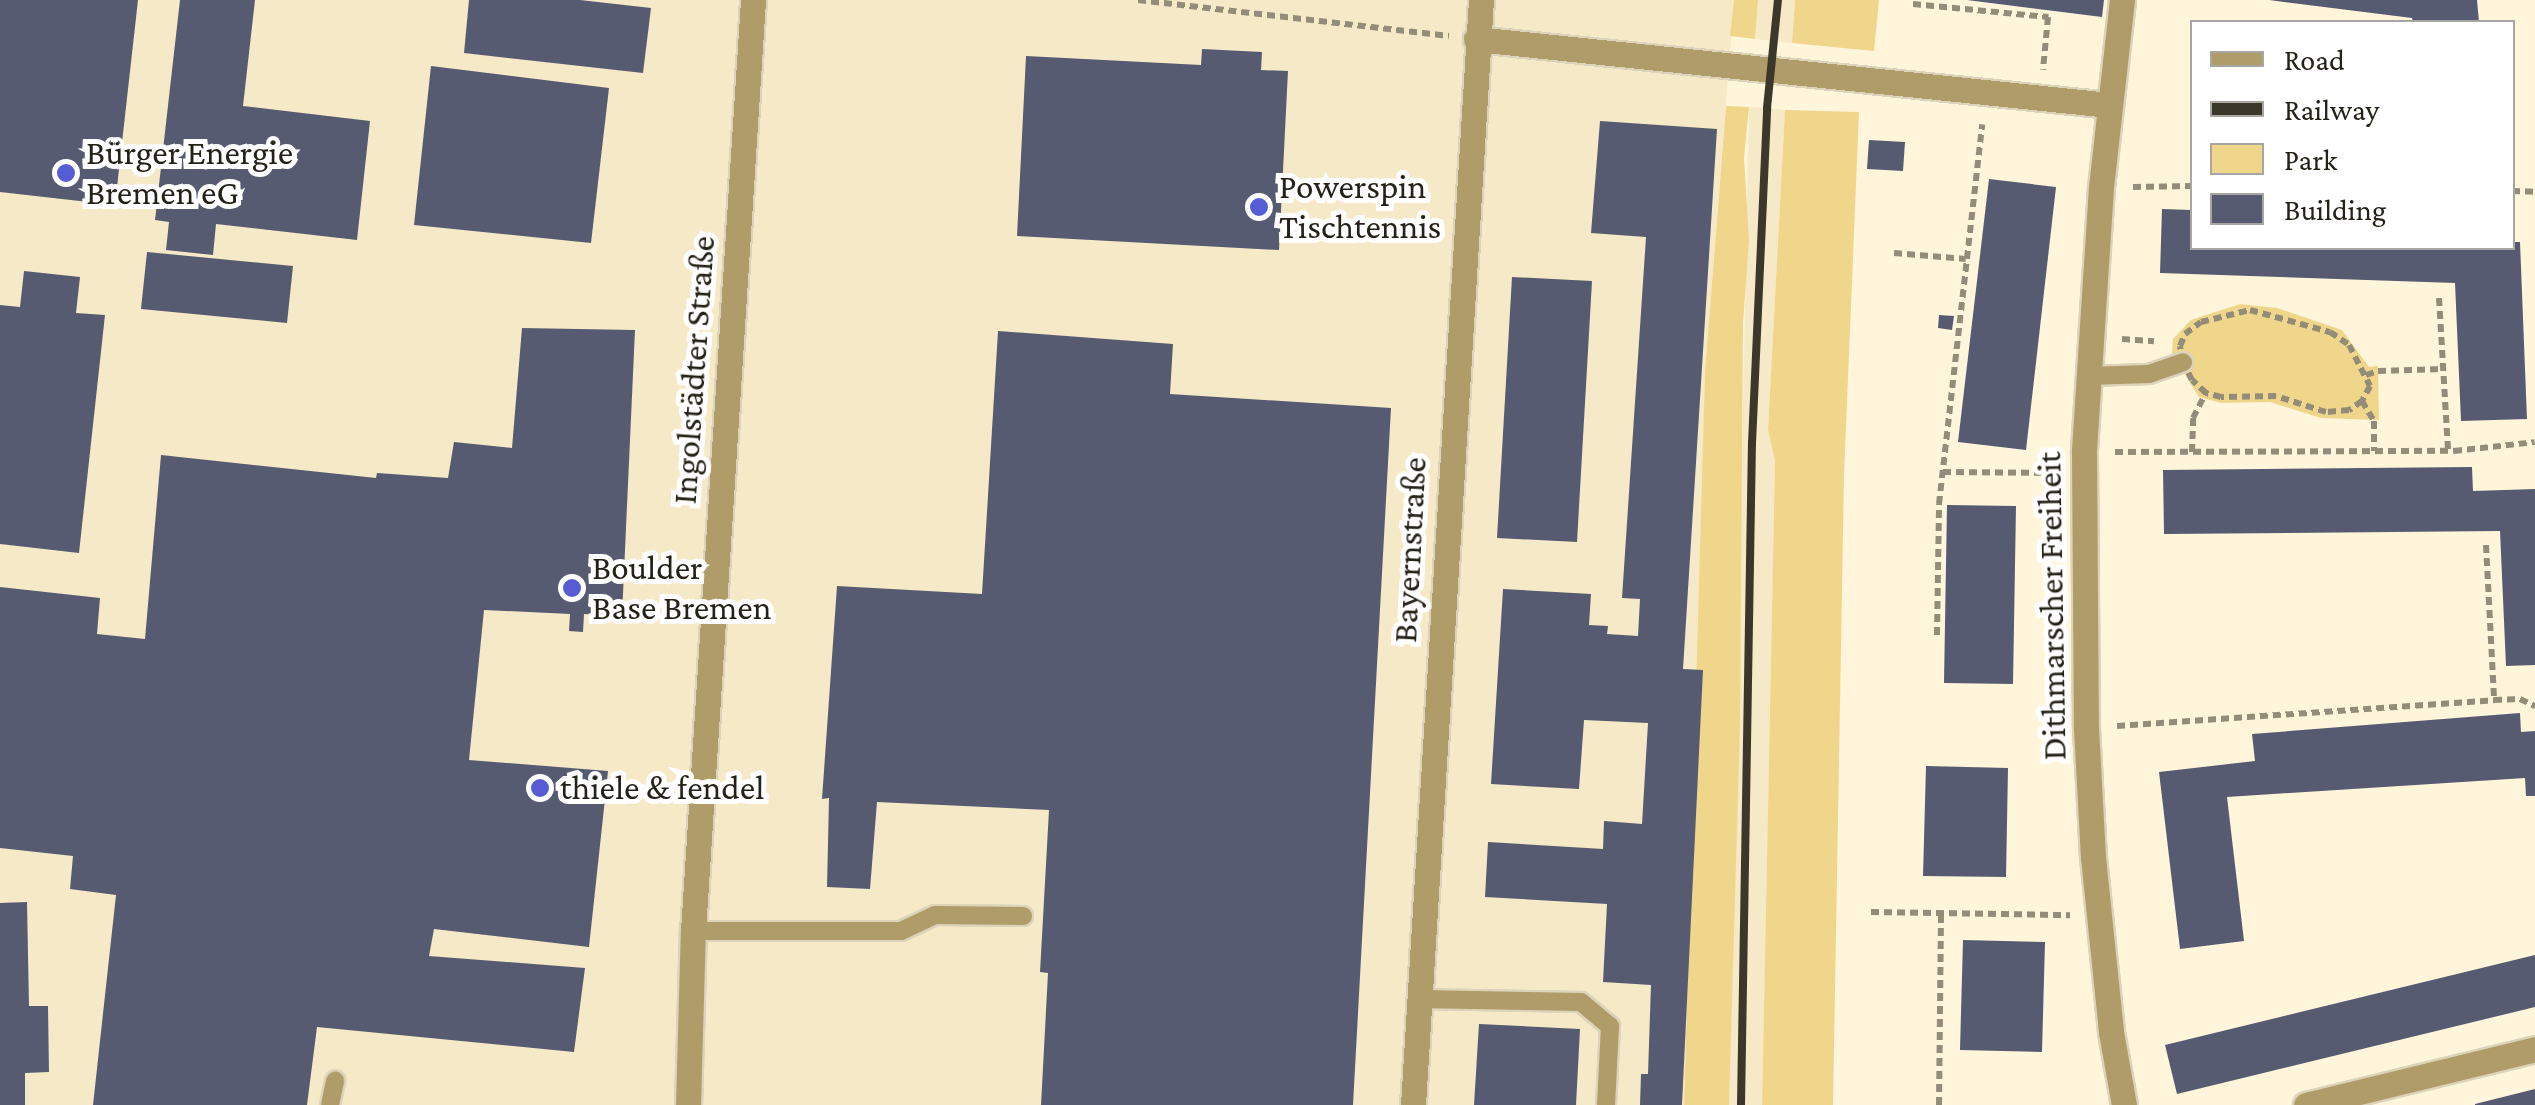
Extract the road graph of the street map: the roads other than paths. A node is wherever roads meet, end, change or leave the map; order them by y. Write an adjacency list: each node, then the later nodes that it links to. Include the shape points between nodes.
1 (753, 0): 9 (street, Ingolstädter Straße)
2 (1481, 0): 4 (street, Bayernstraße)
3 (2122, 0): 5 (street, Dithmarscher Freiheit)
4 (1476, 39): 5 (street); 10 (street, Bayernstraße)
5 (2109, 104): 7 (street, Dithmarscher Freiheit)
6 (2181, 354): 7 (lane, via 2149,374)
7 (2089, 376): 17 (street, Dithmarscher Freiheit, via 2086,728 2097,916)
8 (1023, 916): 9 (lane, via 935,915 901,931)
9 (693, 930): 14 (street, Ingolstädter Straße)
10 (1419, 999): 15 (street, Bayernstraße); 16 (lane, via 1581,1002 1610,1026)
11 (2535, 1049): 18 (street)
12 (335, 1080): 13 (lane)
13 (330, 1105)
14 (688, 1105)
15 (1413, 1105)
16 (1606, 1105)
17 (2124, 1105)
18 (2306, 1105)

